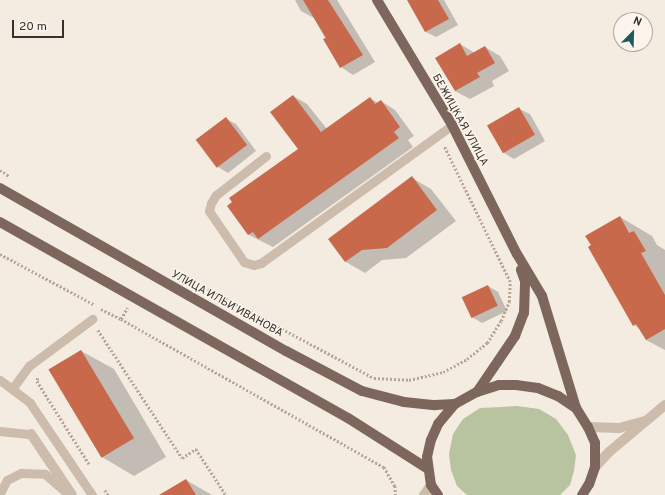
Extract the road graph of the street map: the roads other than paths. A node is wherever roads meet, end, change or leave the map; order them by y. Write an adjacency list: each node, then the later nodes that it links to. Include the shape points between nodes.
1 (377, 0): 2 (main road, БЕЖИЦКАЯ УЛИЦА)
2 (452, 125): 3 (lane, via 261,263 254,265 244,262 209,210 216,196); 6 (main road, БЕЖИЦКАЯ УЛИЦА)
3 (266, 156)
4 (0, 188): 11 (main road, УЛИЦА ИЛЬИ ИВАНОВА, via 258,335 362,391 404,402)
5 (0, 222): 19 (main road, via 348,418)
6 (517, 254): 10 (main road, via 525,281 524,313 515,336); 12 (main road, via 542,296)
7 (92, 320): 9 (lane, via 29,366)
8 (0, 380): 9 (lane)
9 (12, 389): 25 (lane, via 30,403)
10 (477, 392): 11 (main road); 12 (main road, via 499,385 538,388 558,396)
11 (455, 404): 19 (main road, via 438,424 428,457)
12 (576, 408): 15 (main road)
13 (664, 408): 14 (street)
14 (646, 420): 15 (street, via 619,428); 18 (street)
15 (588, 427): 18 (main road, via 595,443)
16 (0, 431): 17 (lane)
17 (31, 434): 24 (street)
18 (595, 467): 20 (main road)
19 (428, 469): 21 (main road)
20 (589, 484): 28 (main road); 29 (main road)
21 (431, 485): 26 (street); 27 (main road)
22 (0, 493): 23 (lane, via 7,480 21,473 45,474)
23 (69, 495)
24 (72, 495)
25 (92, 495)
26 (424, 495)
27 (438, 495)
28 (582, 495)
29 (593, 495)

